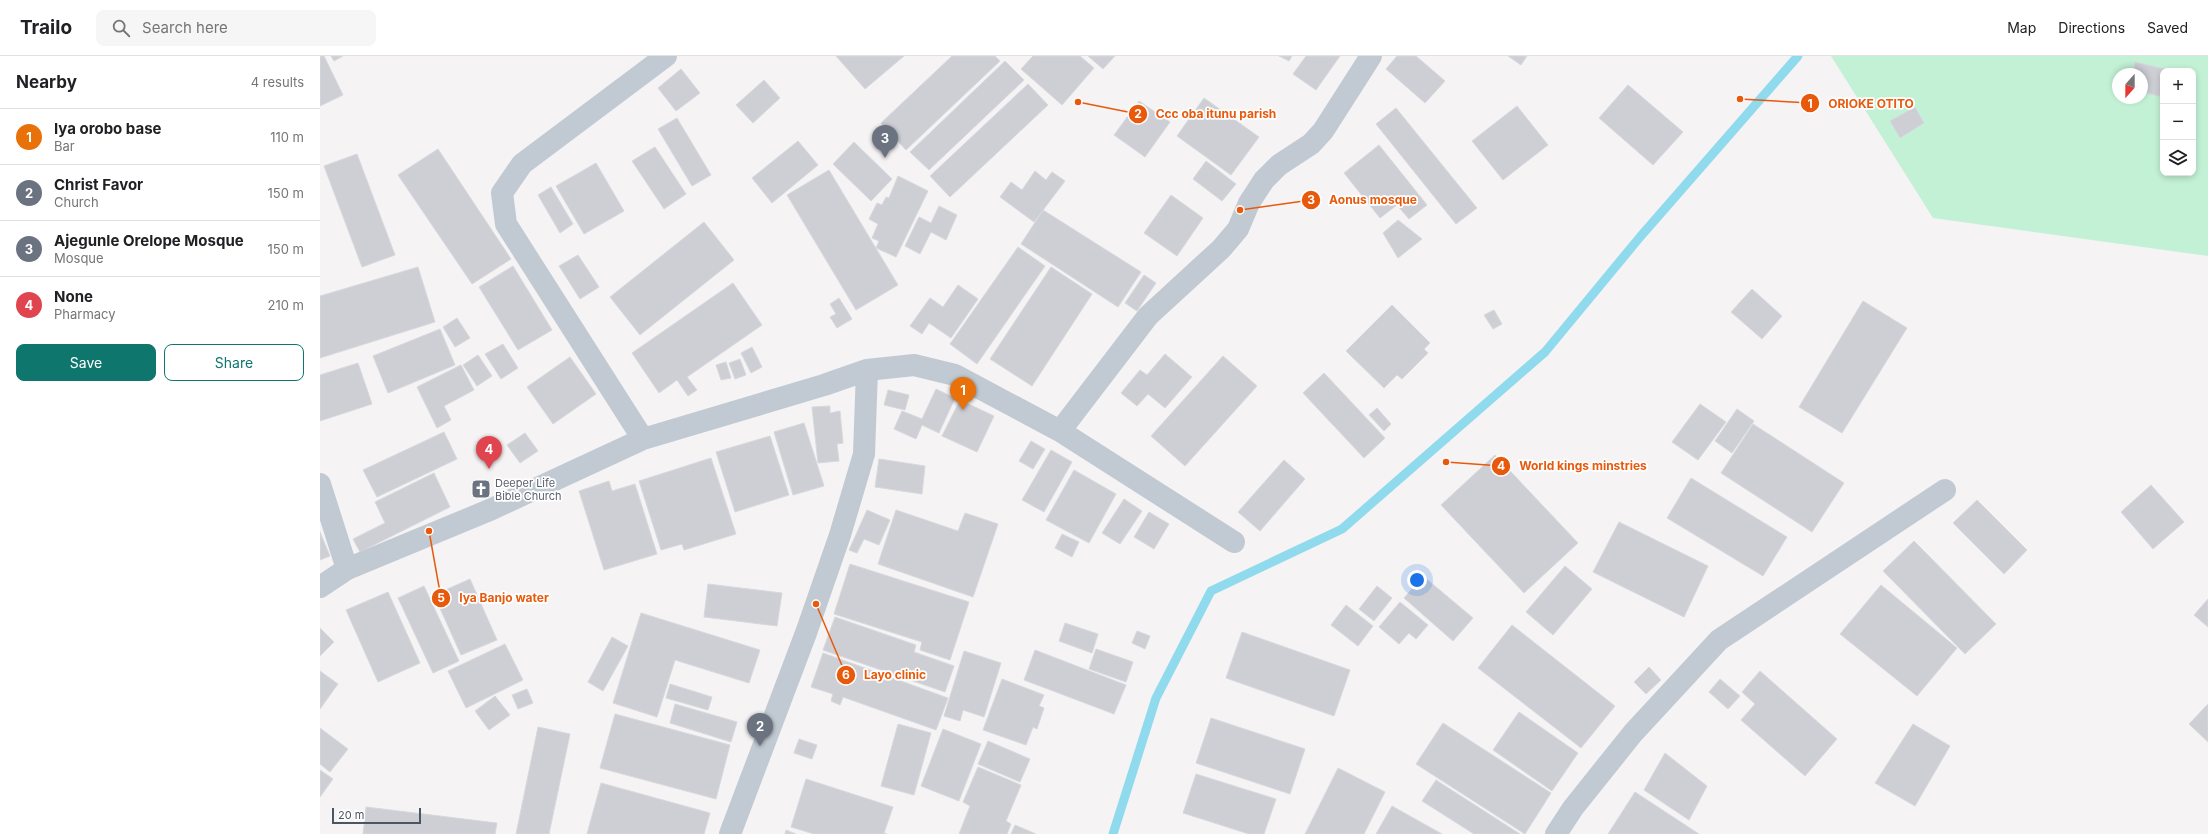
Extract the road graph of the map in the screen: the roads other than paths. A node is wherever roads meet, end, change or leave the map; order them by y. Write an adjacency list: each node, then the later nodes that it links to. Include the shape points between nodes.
1 (666, 56): 5 (street, via 522,164 502,193 506,224)
2 (1371, 56): 4 (street, via 1323,131 1311,144 1278,165 1264,180 1249,203 1238,229 1221,249 1148,316)
3 (868, 370): 4 (street, via 914,365 955,375); 5 (street); 11 (street, via 864,454 840,535)
4 (1060, 431): 8 (street)
5 (643, 439): 9 (street, via 492,509)
6 (320, 484): 9 (street)
7 (1945, 490): 12 (street, via 1718,640 1633,733 1573,808)
8 (1234, 542)
9 (347, 569): 10 (street)
10 (320, 587)
11 (730, 834)
12 (1556, 834)

